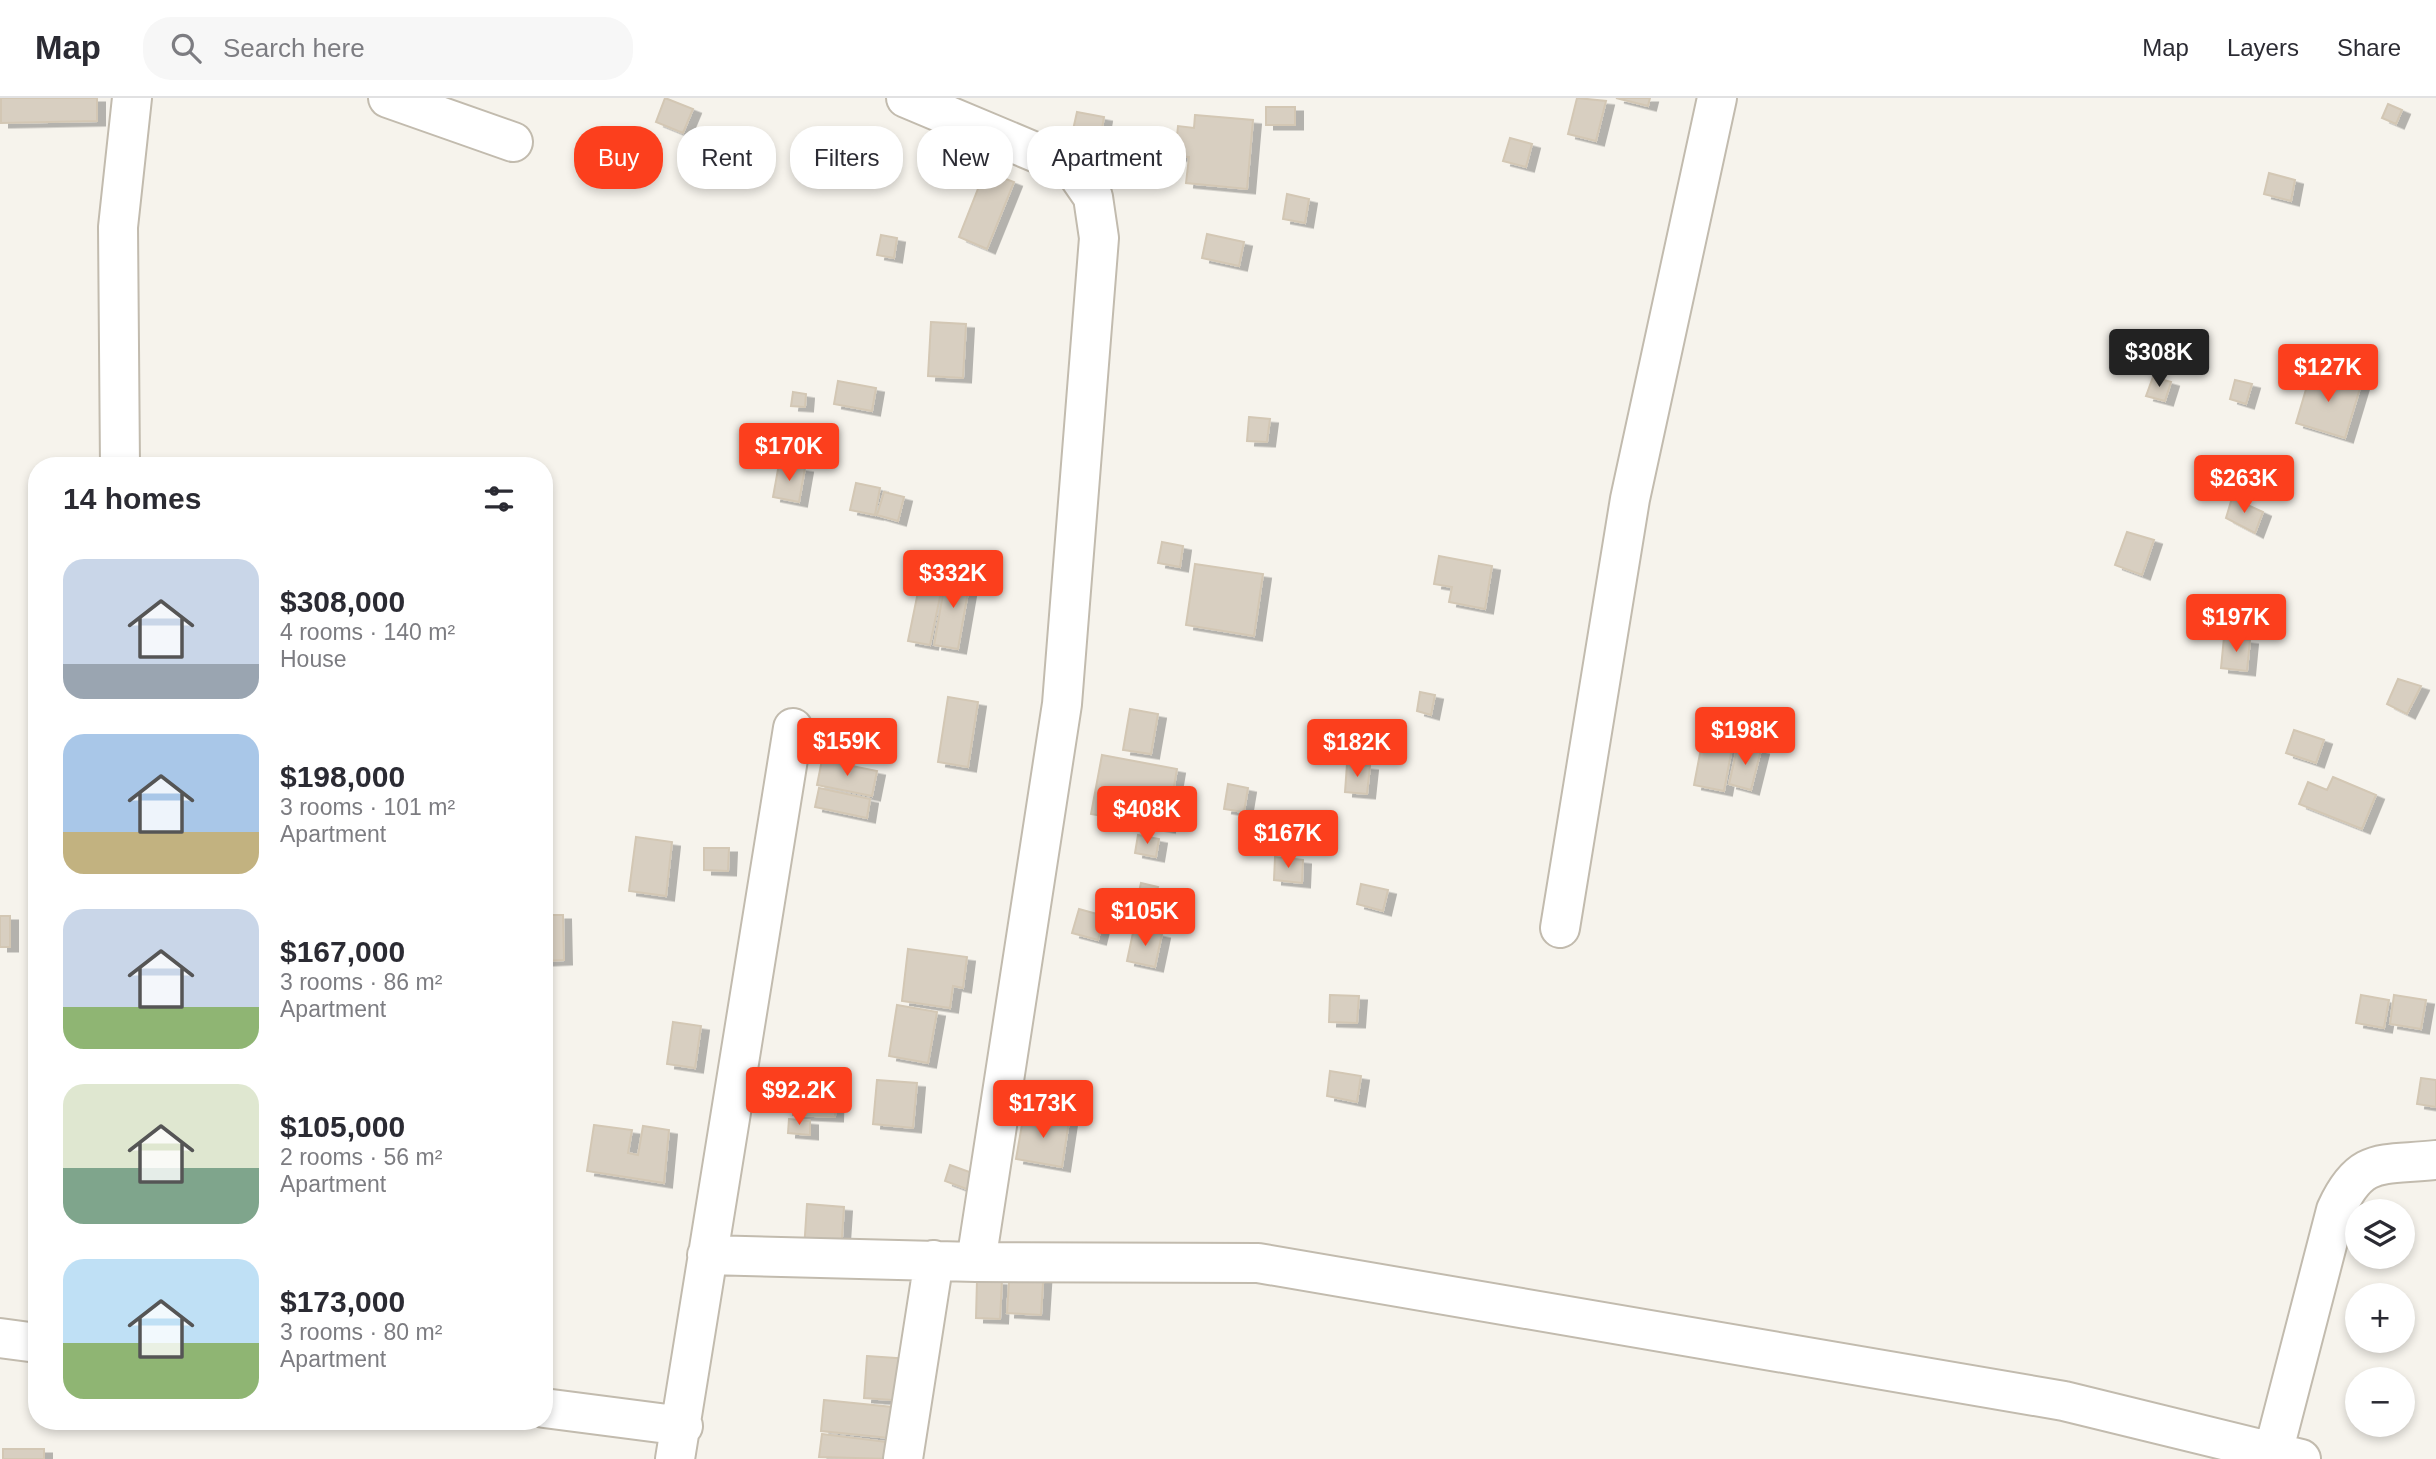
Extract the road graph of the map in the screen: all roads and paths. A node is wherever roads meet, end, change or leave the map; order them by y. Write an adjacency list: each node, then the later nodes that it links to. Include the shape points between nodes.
1 (132, 98): 6 (street, via 118,227)
2 (388, 98): 5 (street)
3 (906, 98): 12 (street, via 1073,168 1093,197 1099,238 1062,704)
4 (1717, 98): 8 (street, via 1630,499)
5 (513, 142)
6 (120, 457)
7 (793, 728): 10 (street)
8 (1560, 928)
9 (2436, 1160): 17 (street, via 2366,1168 2347,1185 2336,1210)
10 (707, 1255): 11 (street); 16 (street)
11 (934, 1259): 12 (street); 18 (street)
12 (976, 1262): 17 (street, via 1258,1263 2064,1401)
13 (0, 1338): 14 (street)
14 (28, 1342)
15 (553, 1410): 16 (street)
16 (679, 1443)
17 (2287, 1456)
18 (903, 1459)

